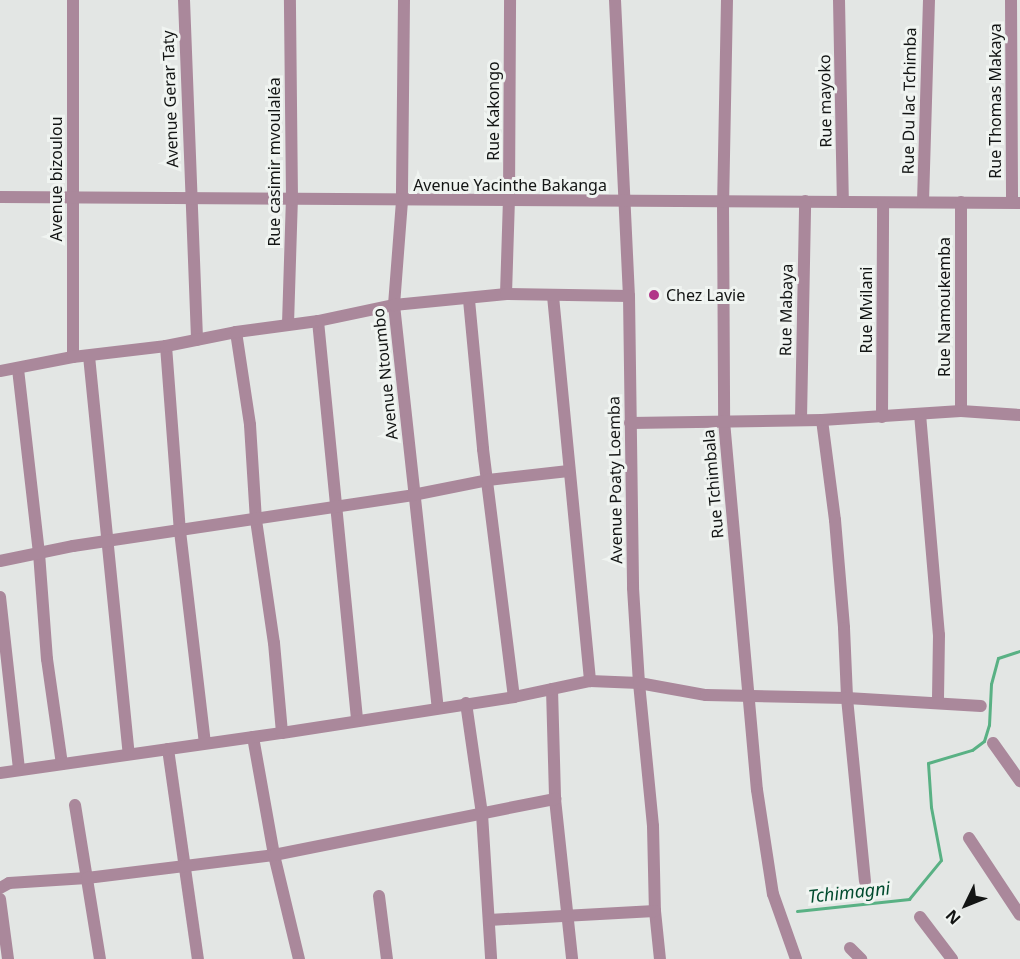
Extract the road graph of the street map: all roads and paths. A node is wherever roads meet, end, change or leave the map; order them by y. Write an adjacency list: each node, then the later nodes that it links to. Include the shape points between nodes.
1 (73, 0): 12 (street, Avenue bizoulou)
2 (184, 0): 13 (street, Avenue Gerar Taty)
3 (290, 0): 14 (street, Rue casimir mvoulaléa)
4 (404, 0): 15 (street, Avenue Ntoumbo)
5 (510, 0): 16 (street, Rue Kakongo)
6 (615, 0): 17 (street, Avenue Poaty Loemba)
7 (728, 0): 23 (street, Rue Tchimbala)
8 (839, 0): 19 (street, Rue mayoko)
9 (928, 0): 20 (street, Rue Du lac Tchimba)
10 (1011, 0): 22 (street, Rue Thomas Makaya)
11 (0, 197): 12 (street, Avenue Yacinthe Bakanga)
12 (73, 197): 13 (street, Avenue Yacinthe Bakanga); 36 (street, Avenue bizoulou)
13 (189, 197): 14 (street, Avenue Yacinthe Bakanga); 33 (street, Avenue Gerar Taty)
14 (292, 200): 15 (street, Avenue Yacinthe Bakanga); 31 (street, Rue casimir mvoulaléa)
15 (402, 201): 16 (street, Avenue Yacinthe Bakanga); 29 (street, Avenue Ntoumbo)
16 (509, 201): 17 (street, Avenue Yacinthe Bakanga); 25 (street, Rue Kakongo)
17 (626, 201): 23 (street, Avenue Yacinthe Bakanga); 27 (street, Avenue Poaty Loemba)
18 (805, 201): 19 (street, Avenue Yacinthe Bakanga); 23 (street, Avenue Yacinthe Bakanga); 43 (street, Rue Mabaya)
19 (843, 202): 24 (street, Avenue Yacinthe Bakanga)
20 (923, 202): 21 (street, Avenue Yacinthe Bakanga); 24 (street, Avenue Yacinthe Bakanga)
21 (961, 202): 22 (street, Avenue Yacinthe Bakanga); 39 (street, Rue Namoukemba)
22 (1016, 202)
23 (723, 203): 45 (street, Rue Tchimbala)
24 (883, 203): 42 (street, Rue Mvilani)
25 (506, 294): 26 (street); 28 (street)
26 (554, 296): 27 (street); 47 (street)
27 (629, 296): 46 (street, Avenue Poaty Loemba)
28 (469, 300): 29 (street); 48 (street)
29 (394, 305): 30 (street); 49 (street, Avenue Ntoumbo)
30 (318, 321): 31 (street); 50 (street)
31 (288, 324): 32 (street)
32 (236, 332): 33 (street); 51 (street, via 250,425)
33 (197, 340): 34 (street)
34 (166, 346): 35 (street); 52 (street)
35 (89, 356): 36 (street); 53 (street)
36 (73, 357): 37 (street)
37 (18, 369): 38 (street); 54 (street)
38 (0, 371)
39 (961, 411): 40 (street); 41 (street)
40 (920, 414): 42 (street); 63 (street, via 939,635)
41 (1020, 415)
42 (882, 417): 44 (street)
43 (801, 419): 44 (street); 45 (street)
44 (822, 420): 62 (street, via 837,542)
45 (724, 421): 46 (street); 60 (street, Rue Tchimbala)
46 (630, 423): 58 (street, Avenue Poaty Loemba)
47 (568, 471): 48 (street); 57 (street)
48 (488, 480): 49 (street); 61 (street)
49 (413, 495): 50 (street); 66 (street, Avenue Ntoumbo)
50 (336, 507): 51 (street); 67 (street)
51 (256, 520): 52 (street); 68 (street)
52 (180, 531): 53 (street); 71 (street)
53 (107, 542): 54 (street); 73 (street)
54 (39, 553): 55 (street); 74 (street, via 47,659)
55 (0, 561)
56 (0, 597): 75 (street)
57 (591, 681): 58 (street); 59 (street)
58 (639, 683): 60 (street, via 706,695); 89 (street, Avenue Poaty Loemba, via 653,826)
59 (552, 689): 61 (street); 78 (street)
60 (748, 694): 62 (street); 103 (street, Rue Tchimbala, via 773,894)
61 (514, 696): 64 (street)
62 (847, 698): 63 (street); 85 (street)
63 (938, 702): 65 (street)
64 (466, 703): 66 (street); 80 (street)
65 (981, 706)
66 (438, 708): 67 (street)
67 (357, 721): 68 (street)
68 (282, 733): 69 (street)
69 (253, 737): 71 (street); 82 (street)
70 (993, 743): 77 (street)
71 (205, 744): 72 (street)
72 (168, 749): 73 (street); 83 (street)
73 (129, 754): 74 (street)
74 (62, 764): 75 (street)
75 (19, 770): 76 (street)
76 (0, 773)
77 (1020, 781)
78 (555, 799): 80 (street); 91 (street)
79 (75, 805): 84 (street)
80 (482, 814): 82 (street); 93 (street)
81 (969, 838): 90 (street)
82 (274, 855): 83 (street); 98 (street)
83 (185, 867): 84 (street); 97 (street)
84 (87, 878): 86 (street, via 9,883); 96 (street)
85 (865, 881)
86 (0, 888)
87 (379, 896): 99 (street)
88 (0, 899): 95 (street)
89 (655, 911): 91 (street); 102 (street, Avenue Poaty Loemba)
90 (1020, 915)
91 (567, 916): 93 (street); 101 (street)
92 (920, 917): 105 (street)
93 (489, 920): 100 (street)
94 (850, 948): 104 (street)
95 (8, 959)
96 (100, 959)
97 (198, 959)
98 (299, 959)
99 (387, 959)
100 (491, 959)
101 (572, 959)
102 (660, 959)
103 (796, 959)
104 (861, 959)
105 (952, 959)

